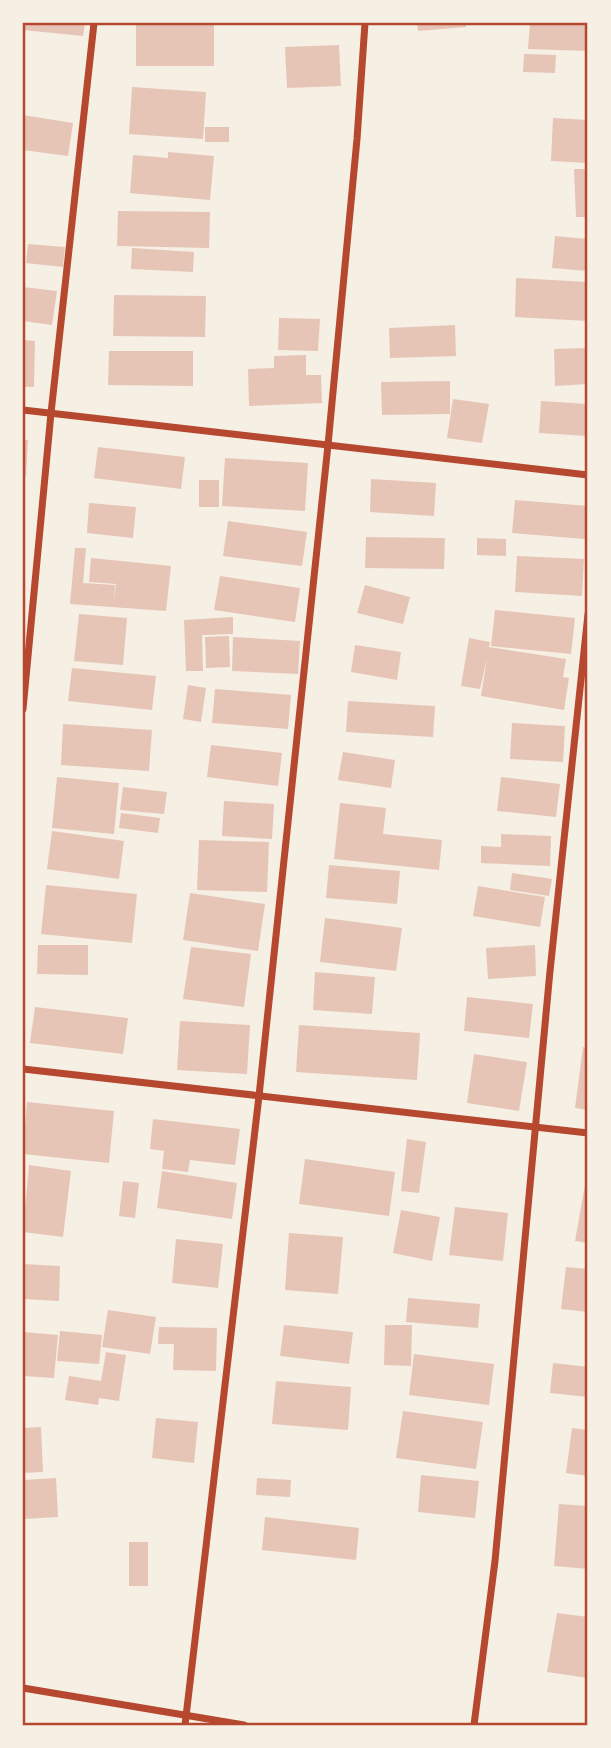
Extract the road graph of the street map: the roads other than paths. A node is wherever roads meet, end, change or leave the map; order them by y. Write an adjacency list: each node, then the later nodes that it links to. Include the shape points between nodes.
1 (94, 23): 4 (street)
2 (365, 23): 5 (street)
3 (23, 410): 4 (street)
4 (51, 413): 5 (street); 8 (street)
5 (328, 446): 6 (street); 10 (street)
6 (588, 475)
7 (588, 614): 11 (street)
8 (23, 709)
9 (23, 1069): 10 (street)
10 (258, 1096): 11 (street); 14 (street)
11 (535, 1127): 12 (street); 17 (street, via 495,1561)
12 (588, 1133)
13 (23, 1689): 14 (street)
14 (186, 1716): 15 (street); 16 (street)
15 (185, 1725)
16 (244, 1725)
17 (474, 1725)

